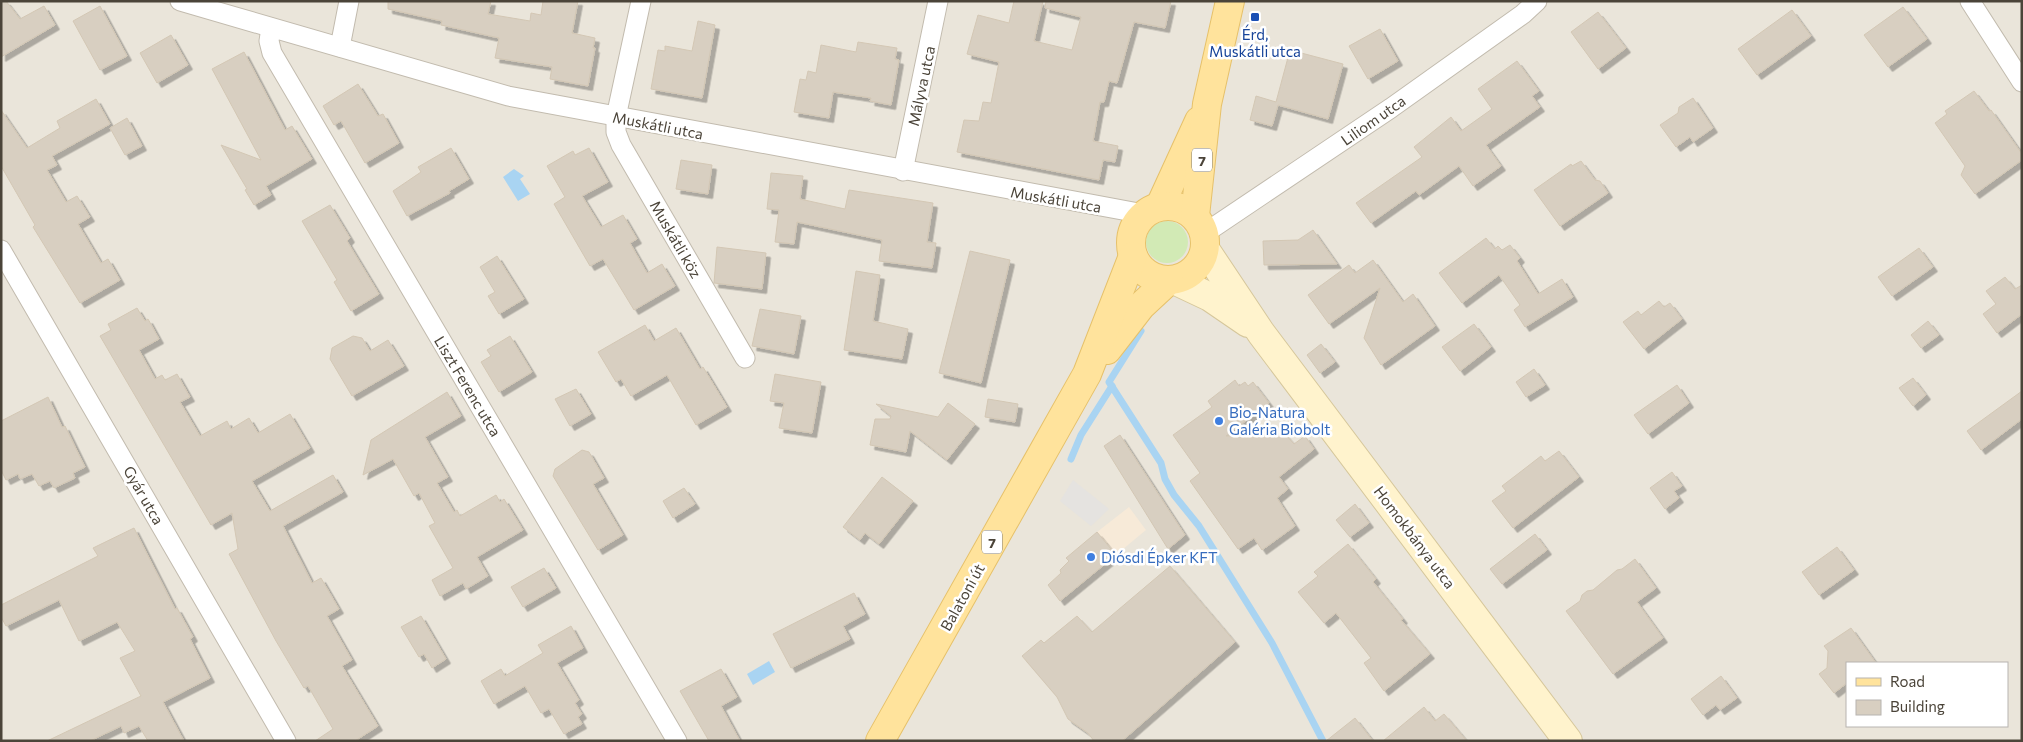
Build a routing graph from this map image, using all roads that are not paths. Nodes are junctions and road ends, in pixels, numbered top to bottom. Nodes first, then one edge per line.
1 (180, 1) edge
2 (349, 1) edge
3 (641, 1) edge
4 (938, 1) edge
5 (1230, 1) edge
6 (1537, 1) edge
7 (1970, 1) edge
8 (271, 28) junction
9 (340, 47) junction
10 (2022, 82) edge
11 (1207, 104) junction
12 (616, 117) junction
13 (903, 171) junction
14 (1152, 210) junction
15 (1202, 233) junction
16 (1, 250) edge
17 (1133, 256) junction
18 (1172, 280) junction
19 (1261, 332) junction
20 (745, 358) dead end
21 (1087, 374) junction
22 (286, 741) edge
23 (677, 741) edge
24 (880, 741) edge
25 (1568, 741) edge

1 - 8 street, Muskátli utca
2 - 9 street
3 - 12 street
4 - 13 street, Mályva utca
5 - 11 main road, 7
6 - 15 street, Liliom utca
7 - 10 street
8 - 9 street, Muskátli utca
8 - 23 street, Liszt Ferenc utca
9 - 12 street, Muskátli utca
11 - 14 main road, 7
11 - 15 main road, 7
12 - 13 street, Muskátli utca
12 - 20 street, Muskátli köz
13 - 14 street, Muskátli utca
14 - 15 main road
14 - 17 main road, 7
15 - 18 main road, 7
15 - 19 street, Homokbánya utca
16 - 22 street, Gyár utca
17 - 18 main road
17 - 21 main road, Balatoni út / 7
18 - 19 street, Homokbánya utca
18 - 21 main road, Balatoni út / 7
19 - 25 street, Homokbánya utca
21 - 24 main road, Balatoni út / 7

